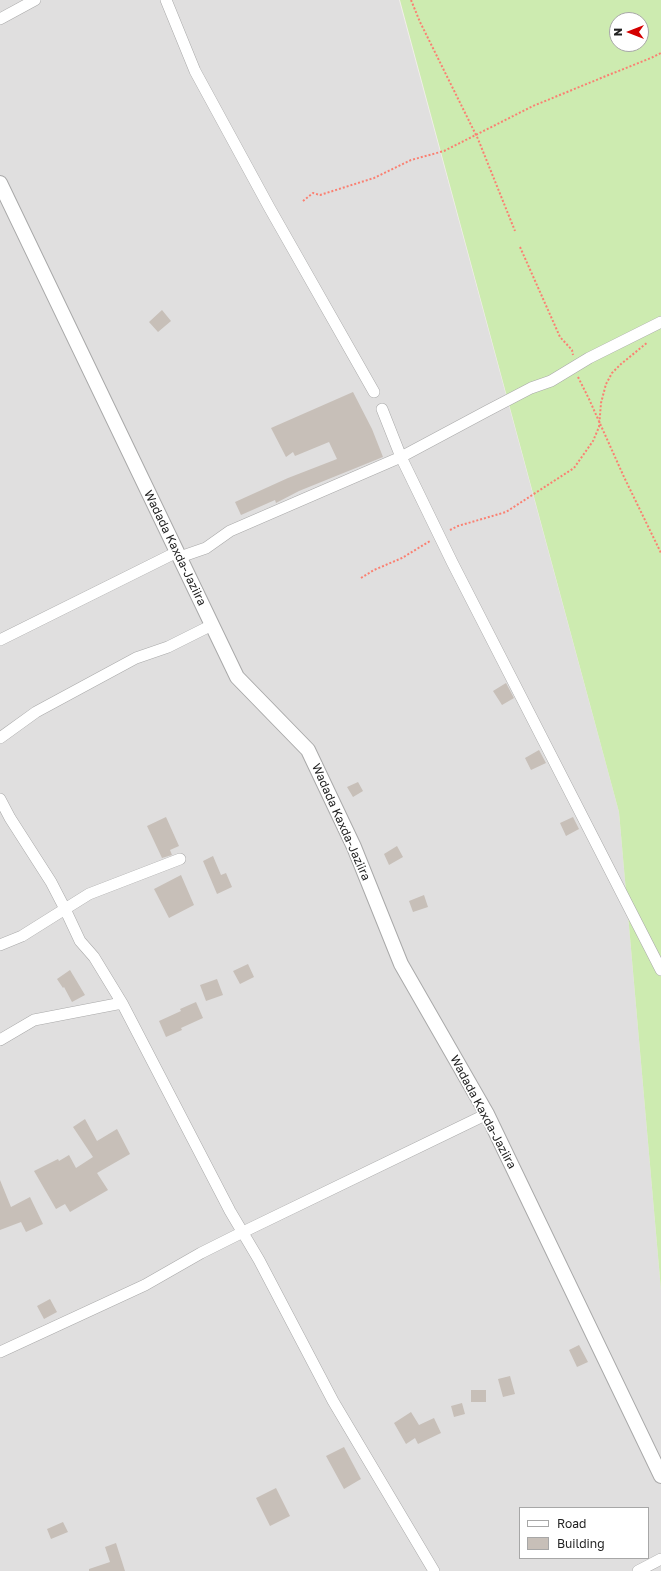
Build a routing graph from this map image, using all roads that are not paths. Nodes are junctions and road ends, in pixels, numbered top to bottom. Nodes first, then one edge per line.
1 (34, 0) edge
2 (166, 0) edge
3 (0, 19) edge
4 (0, 183) edge
5 (658, 324) edge
6 (374, 392) dead end
7 (382, 409) dead end
8 (401, 457) junction
9 (178, 555) junction
10 (212, 625) junction
11 (0, 640) edge
12 (0, 738) edge
13 (0, 799) edge
14 (180, 859) dead end
15 (65, 909) junction
16 (0, 945) edge
17 (661, 970) edge
18 (122, 1004) junction
19 (0, 1040) edge
20 (487, 1114) junction
21 (243, 1232) junction
22 (0, 1352) edge
23 (661, 1476) edge
24 (661, 1559) edge
25 (434, 1571) edge
26 (638, 1571) edge

1 - 3 street
2 - 6 street
4 - 9 street, Wadada Kaxda-Jaziira
5 - 8 street
7 - 8 street
8 - 9 street
8 - 17 street
9 - 10 street, Wadada Kaxda-Jaziira
9 - 11 street
10 - 12 street
10 - 20 street, Wadada Kaxda-Jaziira
13 - 15 street
14 - 15 street
15 - 16 street
15 - 18 street
18 - 19 street
18 - 21 street
20 - 21 street
20 - 23 street, Wadada Kaxda-Jaziira
21 - 22 street
21 - 25 street
24 - 26 street

